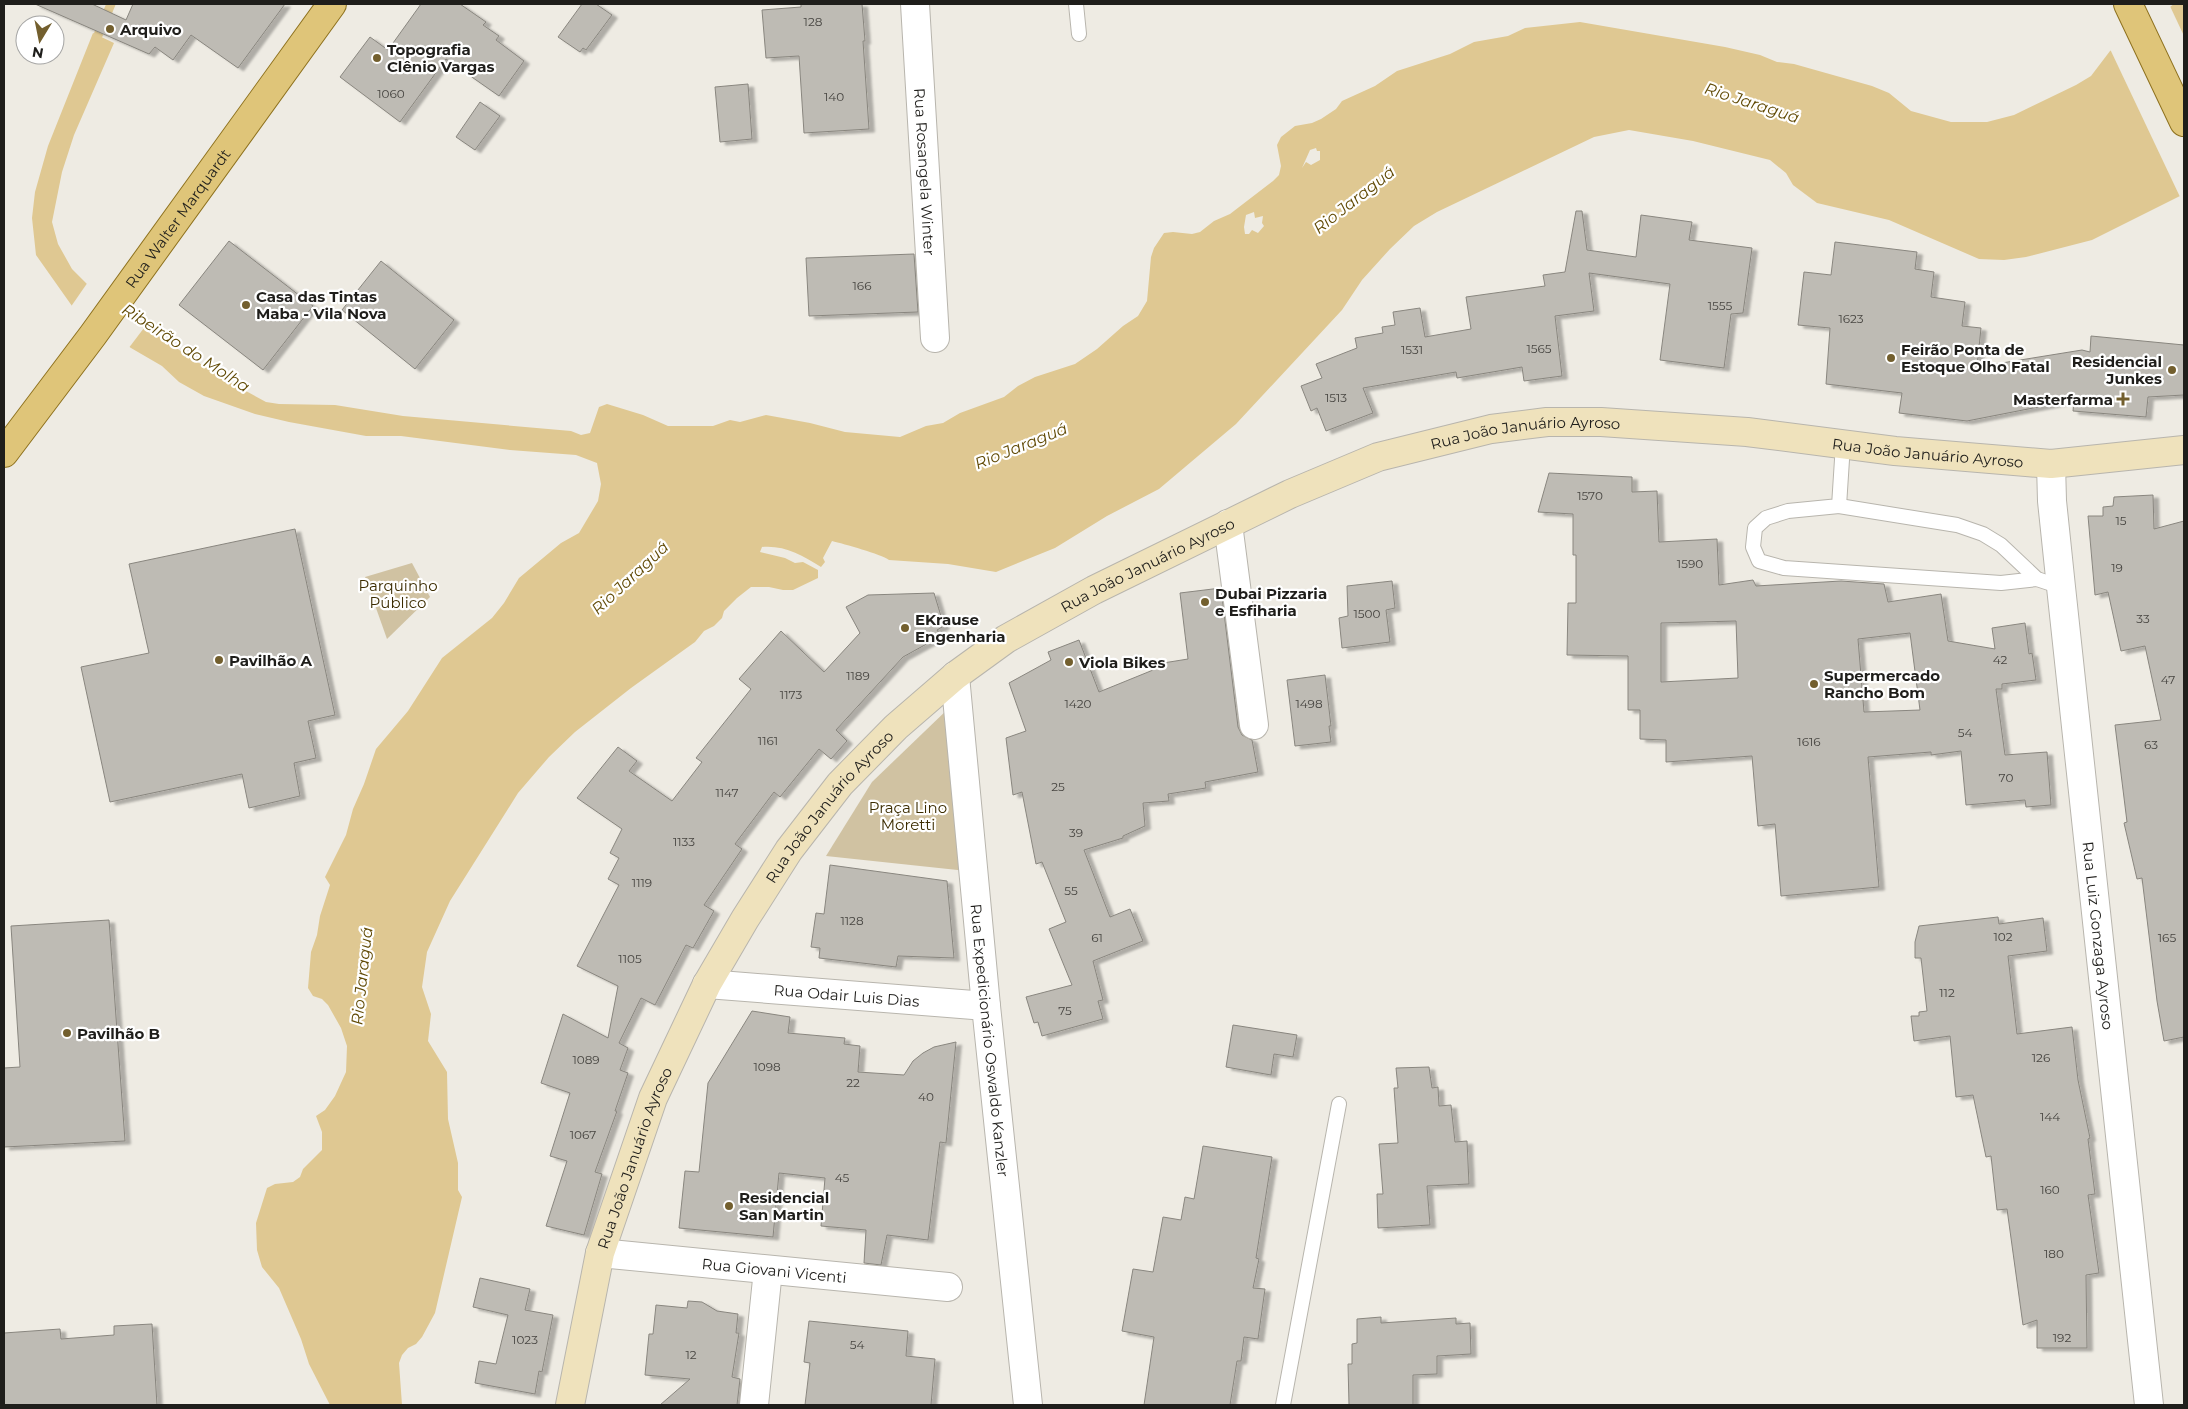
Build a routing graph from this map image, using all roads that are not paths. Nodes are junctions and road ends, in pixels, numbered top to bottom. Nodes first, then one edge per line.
1 (332, 4) edge
2 (915, 4) edge
3 (1076, 4) edge
4 (2128, 4) edge
5 (1079, 34) dead end
6 (2184, 122) edge
7 (935, 338) dead end
8 (1843, 444) junction
9 (2184, 450) edge
10 (4, 453) edge
11 (2051, 464) junction
12 (1839, 506) junction
13 (1228, 524) junction
14 (2049, 583) junction
15 (955, 676) junction
16 (1254, 725) dead end
17 (708, 984) junction
18 (986, 1006) junction
19 (1338, 1104) dead end
20 (600, 1253) junction
21 (768, 1270) junction
22 (948, 1287) dead end
23 (570, 1405) edge
24 (754, 1405) edge
25 (1028, 1405) edge
26 (1282, 1405) edge
27 (2149, 1405) edge

1 - 10 main road, Rua Walter Marquardt
2 - 7 street, Rua Rosangela Winter
3 - 5 lane
4 - 6 main road
8 - 11 main road, Rua João Januário Ayroso
8 - 12 lane
8 - 13 main road, Rua João Januário Ayroso
9 - 11 main road, Rua João Januário Ayroso
11 - 14 street, Rua Luiz Gonzaga Ayroso
12 - 14 lane
12 - 14 lane
13 - 15 main road, Rua João Januário Ayroso
13 - 16 street
14 - 27 street, Rua Luiz Gonzaga Ayroso
15 - 17 main road, Rua João Januário Ayroso
15 - 18 street, Rua Expedicionário Oswaldo Kanzler
17 - 18 street, Rua Odair Luis Dias
17 - 20 main road, Rua João Januário Ayroso
18 - 25 street, Rua Expedicionário Oswaldo Kanzler
19 - 26 lane
20 - 21 street, Rua Giovani Vicenti
20 - 23 main road, Rua João Januário Ayroso
21 - 22 street, Rua Giovani Vicenti
21 - 24 street

